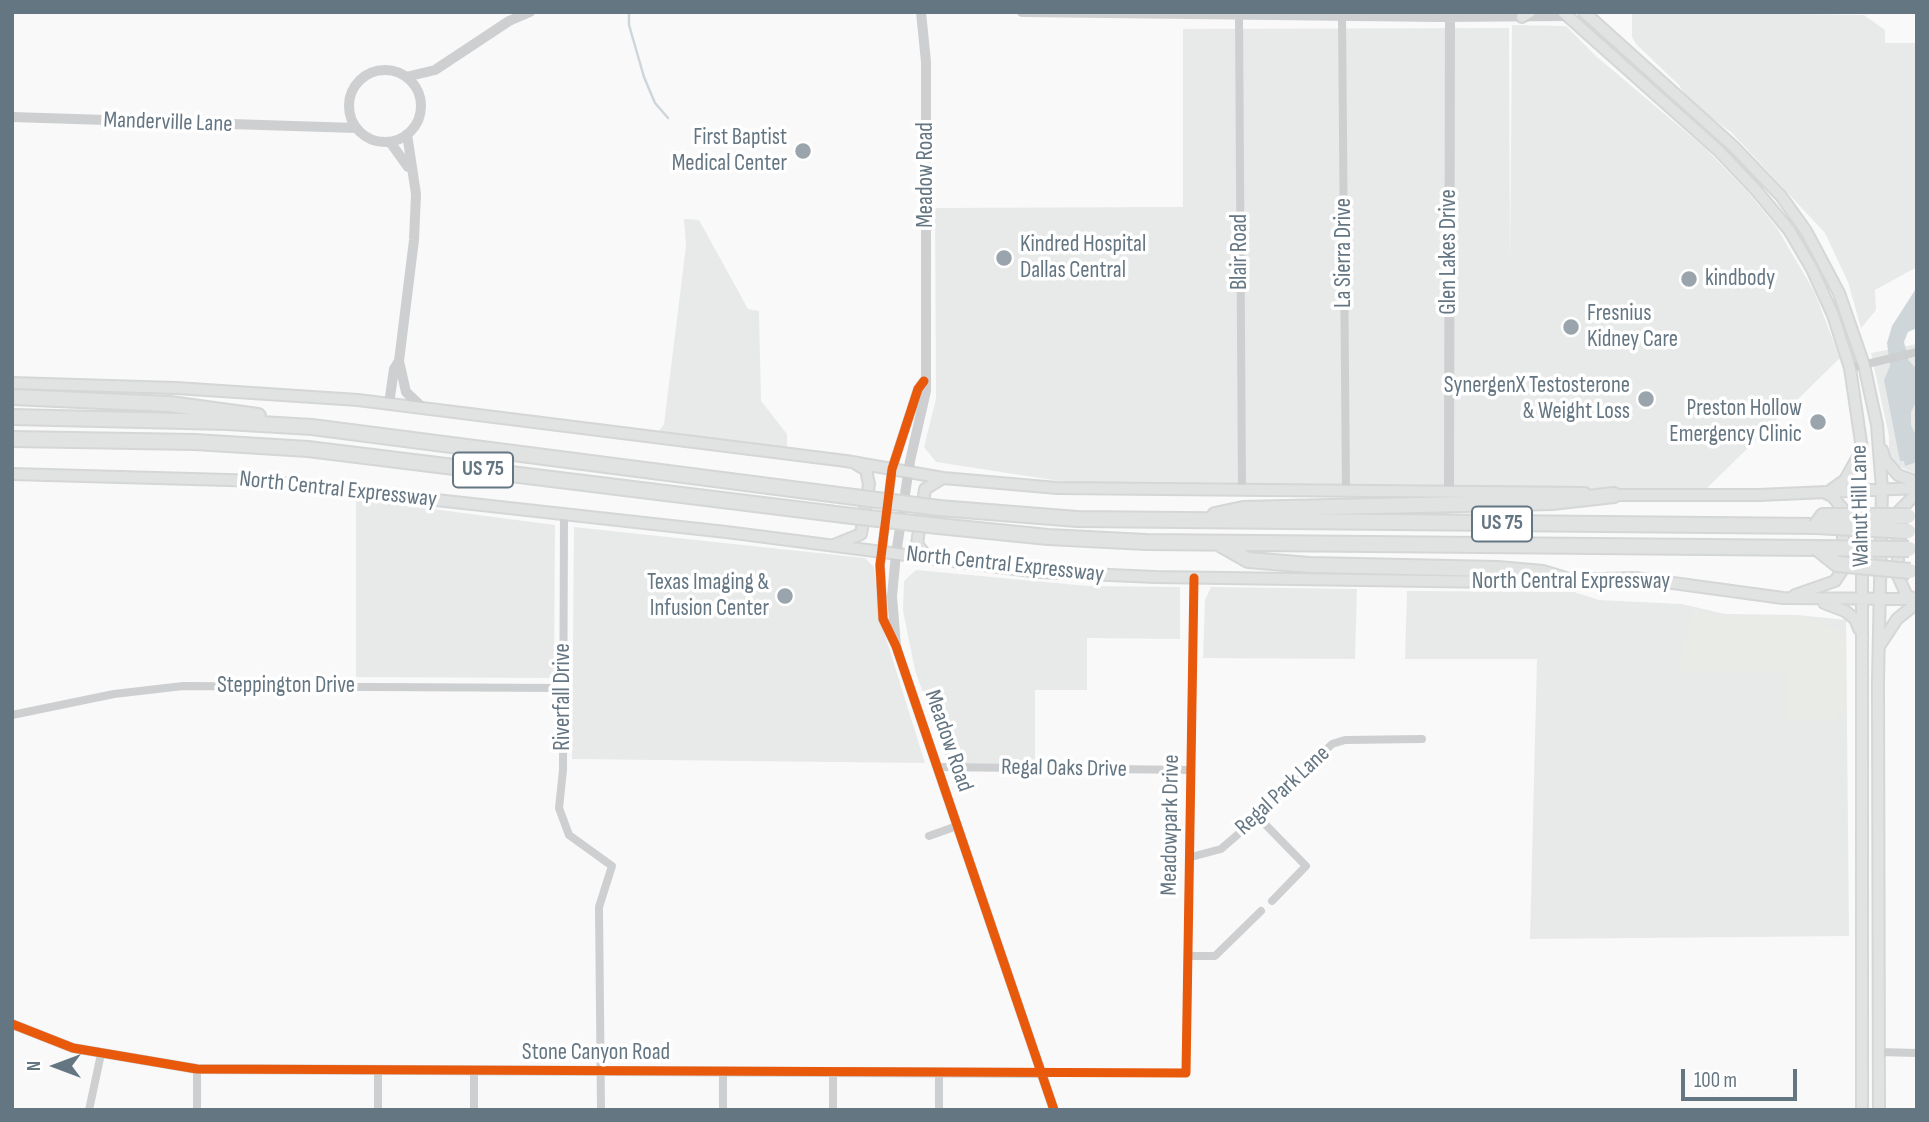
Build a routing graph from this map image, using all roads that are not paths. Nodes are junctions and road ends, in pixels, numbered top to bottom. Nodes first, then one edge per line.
1 (530, 12) edge
2 (920, 12) edge
3 (1022, 12) edge
4 (1584, 12) edge
5 (1526, 14) edge
6 (1564, 14) edge
7 (1238, 15) junction
8 (1450, 15) edge
9 (1342, 16) junction
10 (1602, 31) junction
11 (435, 70) junction
12 (407, 77) junction
13 (419, 94) junction
14 (1680, 100) junction
15 (349, 109) junction
16 (1670, 110) junction
17 (12, 117) edge
18 (323, 128) junction
19 (356, 128) junction
20 (407, 134) junction
21 (390, 142) junction
22 (412, 174) junction
23 (1803, 227) junction
24 (1791, 234) junction
25 (1915, 352) edge
26 (399, 361) junction
27 (1864, 365) junction
28 (1850, 368) junction
29 (924, 381) junction
30 (12, 383) edge
31 (12, 397) edge
32 (389, 404) junction
33 (423, 408) junction
34 (12, 417) edge
35 (312, 427) junction
36 (19, 439) edge
37 (1879, 442) junction
38 (12, 446) edge
39 (1862, 449) junction
40 (846, 460) junction
41 (892, 469) junction
42 (909, 472) junction
43 (12, 474) edge
44 (943, 478) junction
45 (1917, 482) edge
46 (1242, 489) junction
47 (1862, 489) junction
48 (1882, 489) junction
49 (1346, 491) junction
50 (1449, 491) junction
51 (1825, 491) junction
52 (1917, 491) edge
53 (1614, 495) junction
54 (564, 515) junction
55 (1913, 516) edge
56 (1189, 521) junction
57 (1816, 526) junction
58 (1913, 531) edge
59 (1217, 543) junction
60 (831, 546) junction
61 (1817, 548) junction
62 (1913, 549) edge
63 (881, 552) junction
64 (896, 554) junction
65 (928, 558) junction
66 (1913, 572) edge
67 (1194, 578) junction
68 (1566, 580) junction
69 (1793, 598) junction
70 (1862, 600) junction
71 (1880, 600) junction
72 (1917, 600) edge
73 (1862, 637) junction
74 (896, 646) junction
75 (1879, 648) junction
76 (563, 688) junction
77 (12, 715) edge
78 (1423, 739) dead end
79 (936, 767) junction
80 (1191, 770) junction
81 (1258, 817) junction
82 (957, 826) junction
83 (929, 836) dead end
84 (1191, 857) junction
85 (1272, 901) dead end
86 (1261, 911) dead end
87 (1189, 956) junction
88 (12, 1024) edge
89 (1863, 1051) junction
90 (1879, 1052) junction
91 (1917, 1053) edge
92 (101, 1054) junction
93 (197, 1069) junction
94 (378, 1070) junction
95 (474, 1071) junction
96 (601, 1072) junction
97 (723, 1073) junction
98 (833, 1073) junction
99 (939, 1073) junction
100 (1042, 1073) junction
101 (1186, 1073) joint
102 (89, 1110) edge
103 (197, 1110) edge
104 (378, 1110) edge
105 (474, 1110) edge
106 (601, 1110) edge
107 (723, 1110) edge
108 (833, 1110) edge
109 (939, 1110) edge
110 (1054, 1110) edge
111 (1863, 1110) edge
112 (1879, 1110) edge

1 - 11 street
2 - 29 street, Meadow Road
3 - 7 street
4 - 10 main road, Walnut Hill Lane
5 - 6 street
5 - 8 street
6 - 10 main road
6 - 16 main road, Walnut Hill Lane
7 - 9 street
7 - 46 street, Blair Road
8 - 9 street
8 - 50 street, Glen Lakes Drive
9 - 49 street, La Sierra Drive
10 - 14 main road, Walnut Hill Lane
11 - 12 street
11 - 13 street
12 - 13 street
12 - 15 street
13 - 20 street
14 - 16 main road
14 - 23 main road, Walnut Hill Lane
15 - 18 street
15 - 19 street
16 - 24 main road, Walnut Hill Lane
17 - 18 street, Manderville Lane
18 - 19 street, Manderville Lane
19 - 21 street
20 - 21 street
20 - 22 street
21 - 22 street
22 - 26 street
23 - 24 main road
23 - 27 main road, Walnut Hill Lane
24 - 28 main road, Walnut Hill Lane
25 - 27 street
26 - 32 street
26 - 33 street
27 - 28 street
27 - 37 main road, Walnut Hill Lane
28 - 39 main road, Walnut Hill Lane
29 - 41 street, Meadow Road
29 - 42 street, Meadow Road
30 - 32 main road
31 - 35 highway
32 - 33 main road
33 - 40 main road
34 - 35 highway, US 75
35 - 56 highway, US 75, bridge
36 - 38 highway
36 - 59 highway, North Central Expressway / US 75, bridge
37 - 45 main road
37 - 48 main road, Walnut Hill Lane
39 - 47 main road, Walnut Hill Lane
39 - 51 main road
40 - 41 main road
40 - 60 main road
41 - 42 main road
41 - 63 street, Meadow Road
42 - 44 main road
42 - 64 street, Meadow Road
43 - 54 main road, North Central Expressway
44 - 46 main road
44 - 65 main road
46 - 49 main road
47 - 48 main road
47 - 51 main road
47 - 70 main road, Walnut Hill Lane
48 - 52 main road
48 - 71 main road, Walnut Hill Lane
49 - 50 main road
50 - 53 main road
51 - 53 main road
51 - 69 main road
52 - 72 main road
53 - 56 highway
54 - 60 main road, North Central Expressway
54 - 76 street, Riverfall Drive
55 - 57 highway, bridge
56 - 57 highway, US 75
57 - 58 highway, US 75, bridge
59 - 61 highway, North Central Expressway / US 75
59 - 68 highway
60 - 63 main road, North Central Expressway
61 - 62 highway, North Central Expressway / US 75, bridge
61 - 66 highway, bridge
63 - 64 main road, North Central Expressway
63 - 74 street, Meadow Road
64 - 65 main road, North Central Expressway
64 - 74 street, Meadow Road
65 - 67 main road, North Central Expressway
67 - 68 main road, North Central Expressway
67 - 80 street, Meadowpark Drive
68 - 69 main road, North Central Expressway
69 - 70 main road, North Central Expressway
69 - 73 main road
70 - 71 main road, North Central Expressway
70 - 73 main road, Walnut Hill Lane
71 - 72 main road, North Central Expressway
71 - 75 main road, Walnut Hill Lane
72 - 75 main road
73 - 89 main road, Walnut Hill Lane
74 - 79 street, Meadow Road
75 - 90 main road, Walnut Hill Lane
76 - 77 street, Steppington Drive
76 - 96 street, Riverfall Drive
78 - 81 street, Regal Park Lane
79 - 80 street, Regal Oaks Drive
79 - 82 street, Meadow Road
80 - 84 street, Meadowpark Drive
81 - 84 street, Regal Park Lane
81 - 85 street
82 - 83 street
82 - 100 street, Meadow Road
84 - 87 street, Meadowpark Drive
86 - 87 street
87 - 101 street, Meadowpark Drive
88 - 92 street, Stone Canyon Road
89 - 90 main road
89 - 111 main road, Walnut Hill Lane
90 - 91 street
90 - 112 main road, Walnut Hill Lane
92 - 93 street, Stone Canyon Road
92 - 102 street
93 - 94 street, Stone Canyon Road
93 - 103 street
94 - 95 street, Stone Canyon Road
94 - 104 street
95 - 96 street, Stone Canyon Road
95 - 105 street
96 - 97 street, Stone Canyon Road
96 - 106 street
97 - 98 street, Stone Canyon Road
97 - 107 street
98 - 99 street, Stone Canyon Road
98 - 108 street
99 - 100 street, Stone Canyon Road
99 - 109 street
100 - 101 street, Stone Canyon Road
100 - 110 street, Meadow Road

